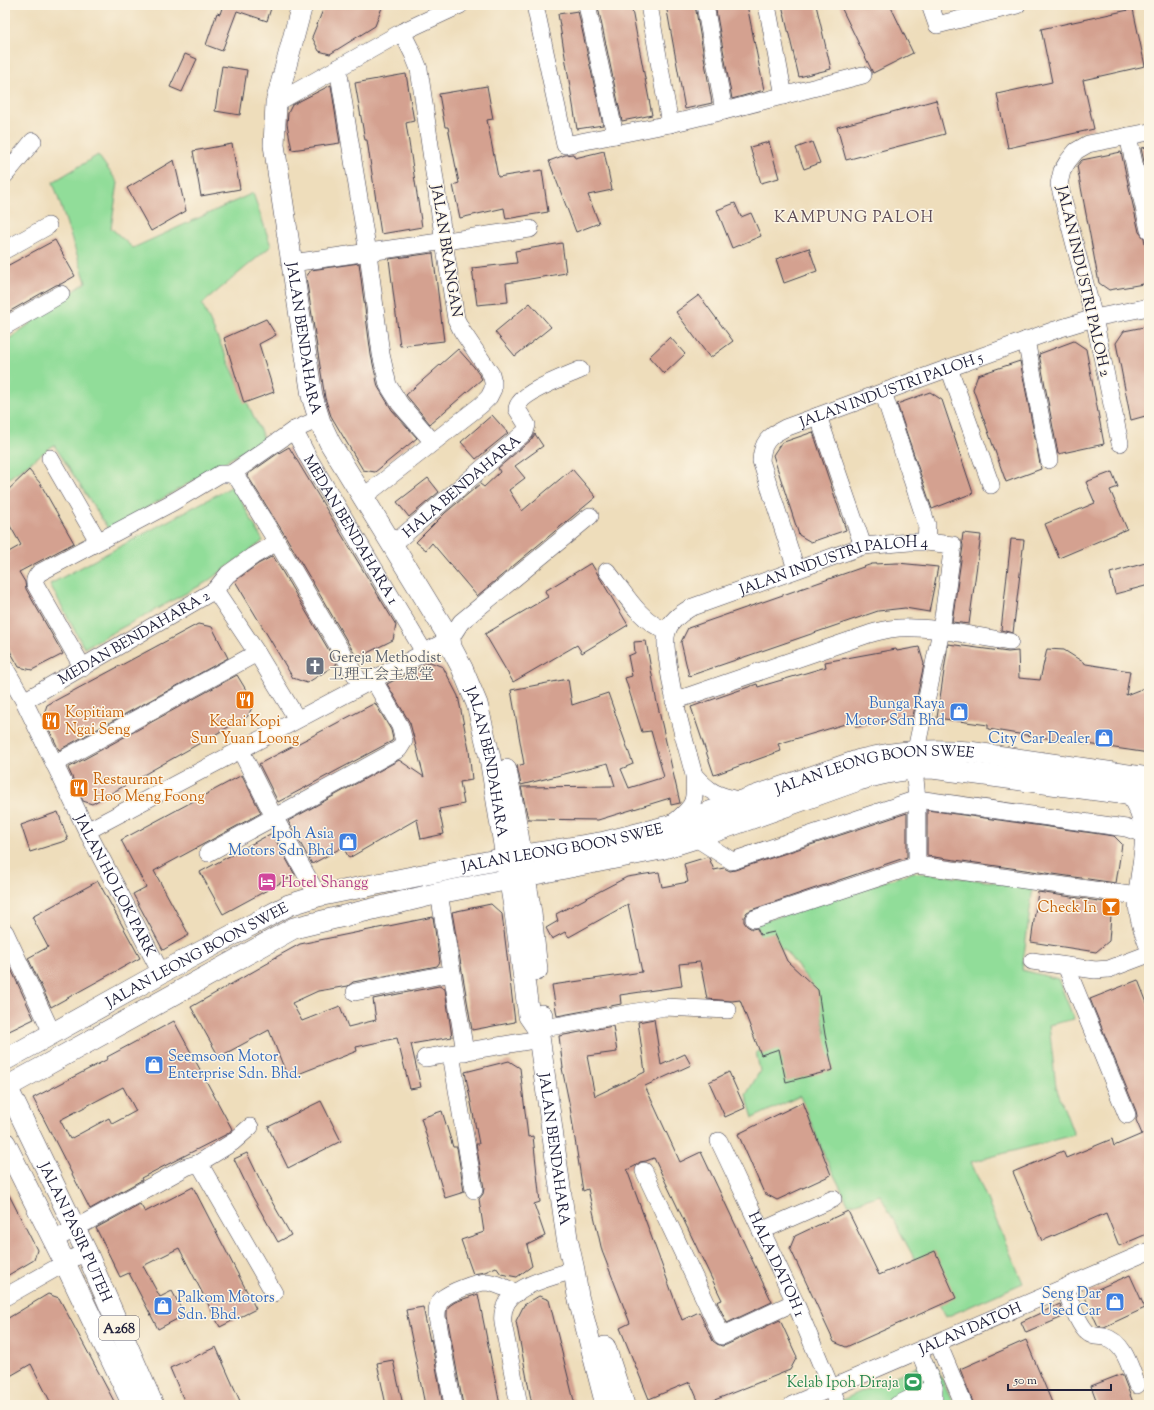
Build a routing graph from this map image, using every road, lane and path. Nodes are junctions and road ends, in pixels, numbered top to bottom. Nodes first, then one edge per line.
1 (302, 5) edge
2 (460, 5) edge
3 (535, 5) edge
4 (587, 5) edge
5 (649, 5) edge
6 (705, 5) edge
7 (767, 5) edge
8 (930, 5) edge
9 (1017, 5) edge
10 (402, 32) junction
11 (338, 68) junction
12 (863, 75) dead end
13 (784, 96) junction
14 (276, 103) junction
15 (724, 112) junction
16 (670, 124) junction
17 (1149, 132) edge
18 (615, 135) junction
19 (1128, 136) junction
20 (33, 141) dead end
21 (5, 175) edge
22 (48, 226) dead end
23 (530, 229) dead end
24 (1149, 230) edge
25 (444, 242) junction
26 (5, 250) edge
27 (368, 253) junction
28 (292, 263) junction
29 (61, 294) dead end
30 (1149, 307) edge
31 (1094, 318) junction
32 (5, 326) edge
33 (1026, 340) junction
34 (949, 368) junction
35 (580, 370) dead end
36 (883, 392) junction
37 (818, 416) junction
38 (319, 420) junction
39 (294, 430) junction
40 (433, 442) junction
41 (1120, 443) dead end
42 (50, 458) dead end
43 (1049, 460) dead end
44 (231, 474) junction
45 (991, 485) dead end
46 (362, 498) junction
47 (590, 516) dead end
48 (98, 542) junction
49 (277, 542) junction
50 (926, 542) junction
51 (392, 545) junction
52 (863, 546) junction
53 (796, 569) junction
54 (607, 570) dead end
55 (215, 590) junction
56 (667, 631) junction
57 (941, 631) junction
58 (450, 639) junction
59 (1010, 642) dead end
60 (424, 652) junction
61 (256, 653) junction
62 (5, 668) edge
63 (83, 668) junction
64 (367, 682) junction
65 (674, 700) junction
66 (24, 701) junction
67 (297, 719) junction
68 (240, 749) junction
69 (915, 759) junction
70 (54, 764) junction
71 (694, 775) junction
72 (1149, 778) edge
73 (1128, 794) junction
74 (1149, 797) edge
75 (916, 799) junction
76 (741, 801) junction
77 (274, 817) junction
78 (669, 826) junction
79 (87, 831) junction
80 (1148, 833) edge
81 (696, 838) junction
82 (208, 853) dead end
83 (917, 865) junction
84 (515, 867) junction
85 (439, 894) junction
86 (318, 896) junction
87 (1137, 896) junction
88 (754, 919) dead end
89 (5, 932) edge
90 (1149, 949) edge
91 (1149, 954) edge
92 (1032, 961) dead end
93 (1066, 966) junction
94 (161, 973) junction
95 (452, 973) junction
96 (355, 992) dead end
97 (728, 1010) dead end
98 (52, 1033) junction
99 (539, 1034) junction
100 (15, 1049) edge
101 (458, 1053) junction
102 (425, 1058) dead end
103 (5, 1060) edge
104 (40, 1068) junction
105 (6, 1086) edge
106 (1127, 1115) dead end
107 (24, 1122) junction
108 (250, 1127) dead end
109 (719, 1141) dead end
110 (5, 1143) edge
111 (199, 1163) junction
112 (644, 1171) dead end
113 (474, 1190) dead end
114 (833, 1199) dead end
115 (75, 1228) junction
116 (761, 1231) junction
117 (54, 1240) junction
118 (86, 1251) junction
119 (1149, 1251) edge
120 (65, 1263) junction
121 (574, 1270) junction
122 (1064, 1288) junction
123 (274, 1293) dead end
124 (517, 1293) junction
125 (5, 1297) edge
126 (795, 1302) junction
127 (938, 1343) junction
128 (919, 1351) junction
129 (1136, 1385) dead end
130 (934, 1387) junction
131 (831, 1388) junction
132 (810, 1401) edge
133 (614, 1403) edge
134 (133, 1405) edge
135 (153, 1405) edge
136 (453, 1405) edge
137 (519, 1405) edge
138 (792, 1405) edge
139 (838, 1405) edge
140 (897, 1405) edge
141 (934, 1405) edge
142 (964, 1405) edge

1 - 14 main road, JALAN BENDAHARA
2 - 10 street
3 - 18 street
4 - 18 street
5 - 16 street
6 - 15 street
7 - 13 street
8 - 9 street
10 - 11 street
10 - 25 street, JALAN BRANGAN
11 - 14 street
11 - 27 street
12 - 13 street
13 - 15 street
14 - 28 main road, JALAN BENDAHARA
15 - 16 street
16 - 18 street
17 - 19 street, JALAN INDUSTRI PALOH 2
19 - 24 street
19 - 31 street, JALAN INDUSTRI PALOH 2
20 - 21 street
22 - 26 street
23 - 25 street
25 - 27 street
25 - 40 street, JALAN BRANGAN
27 - 28 street
27 - 40 street
28 - 38 main road, JALAN BENDAHARA
29 - 32 street
30 - 31 street, JALAN INDUSTRI PALOH 5
31 - 33 street, JALAN INDUSTRI PALOH 5
31 - 41 street, JALAN INDUSTRI PALOH 2
33 - 34 street, JALAN INDUSTRI PALOH 5
33 - 43 street
34 - 36 street, JALAN INDUSTRI PALOH 5
34 - 45 street
35 - 51 street, HALA BENDAHARA
36 - 37 street, JALAN INDUSTRI PALOH 5
36 - 50 street
37 - 52 street
37 - 53 street, JALAN INDUSTRI PALOH 5
38 - 39 street
38 - 46 main road, JALAN BENDAHARA
39 - 44 street
39 - 60 street, MEDAN BENDAHARA 1
40 - 46 street, JALAN BRANGAN
42 - 48 street
44 - 48 street
44 - 49 street
46 - 51 main road, JALAN BENDAHARA
47 - 58 street
48 - 63 street
49 - 55 street
49 - 64 street
50 - 52 street, JALAN INDUSTRI PALOH 4
50 - 57 street, JALAN INDUSTRI PALOH 4
51 - 58 main road, JALAN BENDAHARA
52 - 53 street, JALAN INDUSTRI PALOH 4
53 - 56 street, JALAN INDUSTRI PALOH 4
54 - 56 street
55 - 61 street, MEDAN BENDAHARA 2
55 - 63 street, MEDAN BENDAHARA 2
56 - 65 street
57 - 59 street
57 - 65 street
57 - 69 street, JALAN INDUSTRI PALOH 4
58 - 60 street
58 - 84 main road, JALAN BENDAHARA
60 - 64 street
61 - 67 street, MEDAN BENDAHARA 2
61 - 70 street
62 - 66 street, JALAN HO LOK PARK
63 - 66 street, MEDAN BENDAHARA 2
64 - 67 street
64 - 77 street
65 - 71 street
66 - 70 street, JALAN HO LOK PARK
67 - 68 street
68 - 77 street
68 - 79 street
69 - 72 main road, JALAN LEONG BOON SWEE
69 - 73 main road, JALAN LEONG BOON SWEE
69 - 75 street, JALAN INDUSTRI PALOH 4
69 - 76 main road, JALAN LEONG BOON SWEE
69 - 81 main road, JALAN LEONG BOON SWEE
70 - 79 street, JALAN HO LOK PARK
71 - 76 street
71 - 78 street
73 - 74 main road, JALAN LEONG BOON SWEE
73 - 80 street
75 - 80 street
75 - 81 street
75 - 83 street, JALAN INDUSTRI PALOH 4
76 - 78 main road, JALAN LEONG BOON SWEE
77 - 82 street
77 - 86 street
78 - 84 main road, JALAN LEONG BOON SWEE
79 - 94 street, JALAN HO LOK PARK
80 - 87 street
81 - 84 main road, JALAN LEONG BOON SWEE
83 - 87 street
83 - 88 street
84 - 85 main road, JALAN LEONG BOON SWEE
84 - 86 main road, JALAN LEONG BOON SWEE
84 - 99 main road, JALAN BENDAHARA
85 - 95 street
85 - 104 main road, JALAN LEONG BOON SWEE
86 - 94 main road, JALAN LEONG BOON SWEE
87 - 90 street
89 - 98 street
91 - 93 street
92 - 93 street
93 - 106 street
94 - 98 main road, JALAN LEONG BOON SWEE
95 - 96 street
95 - 101 street
97 - 99 street
98 - 100 main road, JALAN LEONG BOON SWEE
99 - 101 street
99 - 121 main road, JALAN BENDAHARA
100 - 103 main road, JALAN LEONG BOON SWEE
101 - 102 street
101 - 113 street
104 - 105 main road, JALAN LEONG BOON SWEE
104 - 107 main road
105 - 107 main road, JALAN PASIR PUTEH / A268
107 - 115 main road, JALAN PASIR PUTEH / A268
108 - 111 street
109 - 116 street, HALA DATOH 1
110 - 117 main road, JALAN PASIR PUTEH / A268
111 - 115 street
111 - 123 street
112 - 126 street
114 - 116 street
115 - 117 street
115 - 118 main road, JALAN PASIR PUTEH / A268
116 - 126 street, HALA DATOH 1
117 - 120 main road, JALAN PASIR PUTEH / A268
118 - 120 street
118 - 135 main road, JALAN PASIR PUTEH / A268
119 - 122 street, JALAN DATOH
120 - 125 street
120 - 134 main road, JALAN PASIR PUTEH / A268
121 - 124 street
121 - 133 main road, JALAN BENDAHARA
122 - 127 street, JALAN DATOH
122 - 129 street
124 - 136 street
124 - 137 street
126 - 131 street, HALA DATOH 1
127 - 128 street, JALAN DATOH
127 - 142 street
128 - 130 street
128 - 131 street, JALAN DATOH
130 - 140 street
130 - 141 street
131 - 132 street, JALAN DATOH
131 - 139 street, HALA DATOH 1
132 - 138 street, JALAN DATOH

